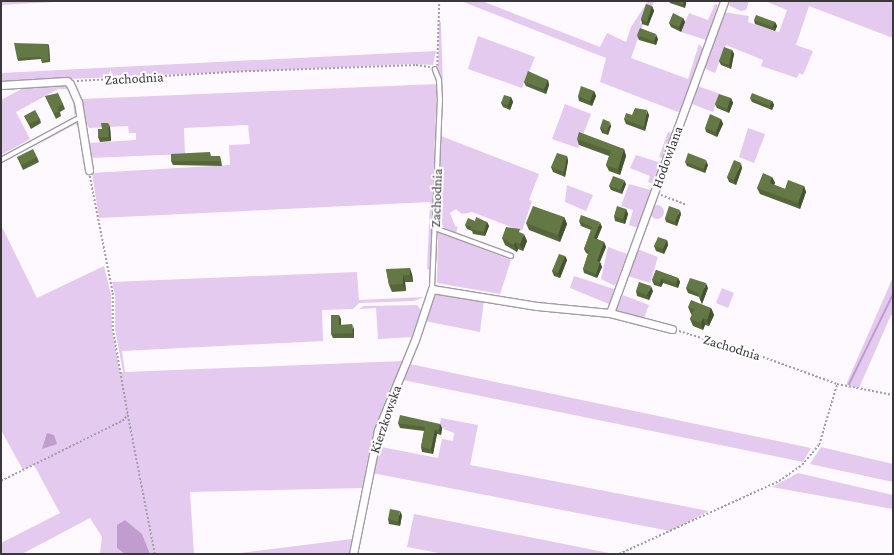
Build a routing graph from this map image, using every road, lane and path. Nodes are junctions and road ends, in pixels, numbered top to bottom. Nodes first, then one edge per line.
1 (438, 1) edge
2 (724, 1) edge
3 (434, 70) junction
4 (67, 81) junction
5 (1, 84) edge
6 (80, 117) junction
7 (1, 160) edge
8 (89, 170) joint
9 (654, 193) junction
10 (687, 205) dead end
11 (435, 228) junction
12 (511, 256) dead end
13 (432, 289) junction
14 (610, 313) junction
15 (672, 329) joint
16 (838, 384) junction
17 (893, 395) edge
18 (128, 415) junction
19 (1, 481) edge
20 (155, 554) edge
21 (353, 554) edge
22 (619, 554) edge

1 - 3 path
2 - 9 street, Hodowlana
3 - 4 path, Zachodnia
3 - 11 lane, Zachodnia
4 - 5 street
4 - 6 street
6 - 7 lane
6 - 8 street
8 - 18 path
9 - 10 path
9 - 14 street, Hodowlana
11 - 12 lane
11 - 13 lane, Zachodnia
13 - 14 street
13 - 21 street, Kierzkowska
14 - 15 street
15 - 16 path, Zachodnia
16 - 17 path, Zachodnia
16 - 22 path
18 - 19 path
18 - 20 path

